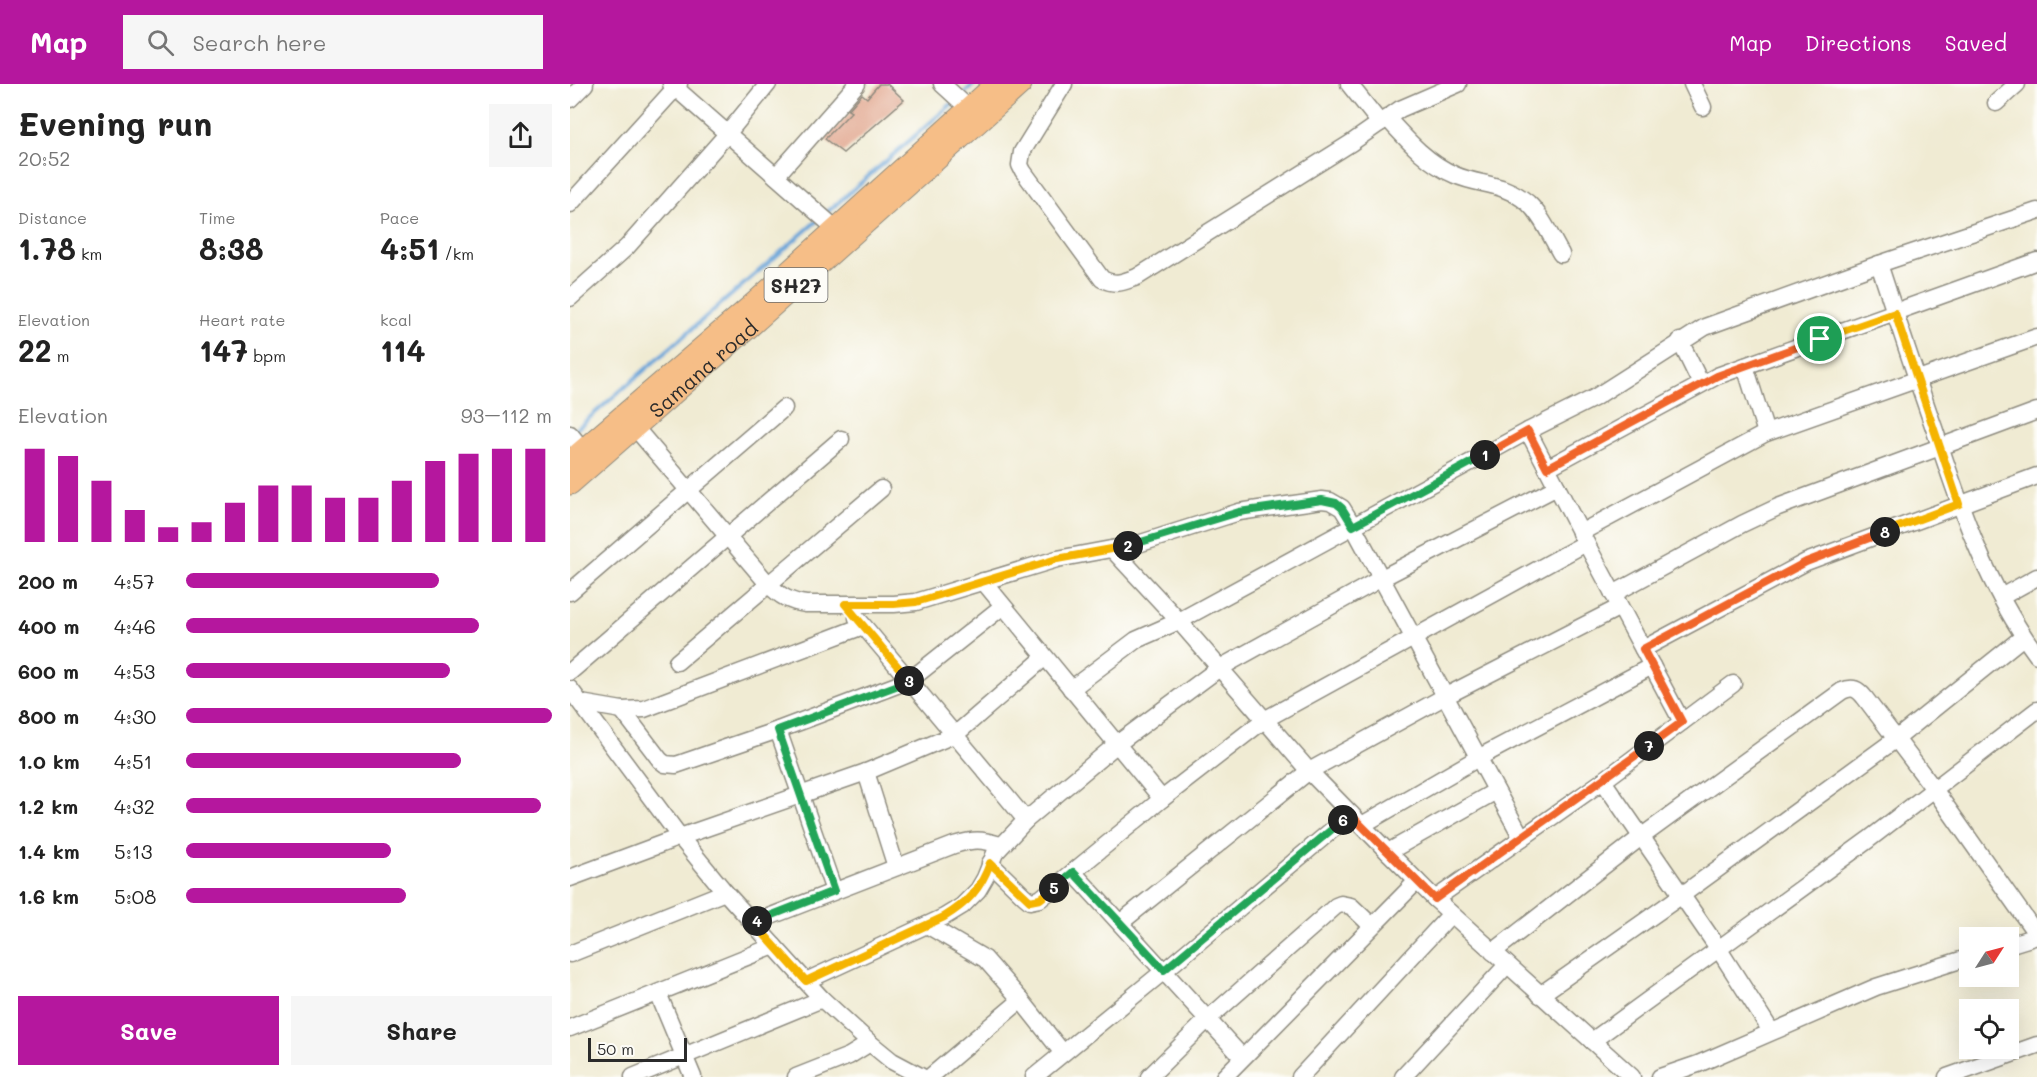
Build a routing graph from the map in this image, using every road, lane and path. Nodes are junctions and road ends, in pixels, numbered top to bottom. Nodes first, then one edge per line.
1 (585, 84) edge
2 (768, 84) edge
3 (857, 84) edge
4 (996, 84) edge
5 (1021, 84) edge
6 (1064, 84) edge
7 (1350, 84) edge
8 (1458, 84) edge
9 (1692, 84) edge
10 (2017, 84) edge
11 (676, 85) edge
12 (570, 99) edge
13 (960, 100) edge
14 (1996, 103) dead end
15 (1703, 107) dead end
16 (1384, 121) junction
17 (728, 133) junction
18 (776, 176) junction
19 (570, 204) edge
20 (2037, 211) edge
21 (825, 219) junction
22 (1560, 254) dead end
23 (2037, 261) edge
24 (1879, 264) junction
25 (570, 298) edge
26 (1895, 313) junction
27 (742, 323) junction
28 (2037, 337) edge
29 (1680, 341) junction
30 (1745, 366) junction
31 (1918, 381) junction
32 (1701, 384) junction
33 (784, 408) dead end
34 (2037, 411) edge
35 (630, 421) junction
36 (1528, 431) junction
37 (1766, 433) junction
38 (842, 439) dead end
39 (574, 445) edge
40 (1940, 446) junction
41 (1547, 468) junction
42 (2037, 476) edge
43 (570, 484) edge
44 (1557, 487) junction
45 (881, 489) dead end
46 (688, 490) junction
47 (1959, 504) junction
48 (1353, 526) junction
49 (728, 536) junction
50 (1583, 538) junction
51 (1112, 549) junction
52 (2037, 577) edge
53 (1380, 579) junction
54 (983, 581) junction
55 (769, 585) junction
56 (570, 592) edge
57 (2001, 597) junction
58 (1617, 600) junction
59 (845, 604) junction
60 (1004, 606) junction
61 (1179, 621) junction
62 (863, 626) junction
63 (1412, 638) junction
64 (2032, 644) edge
65 (1643, 649) junction
66 (1045, 657) junction
67 (677, 662) dead end
68 (581, 664) edge
69 (1652, 666) junction
70 (1218, 669) junction
71 (910, 681) junction
72 (1734, 684) dead end
73 (570, 688) edge
74 (1071, 689) junction
75 (1444, 697) junction
76 (581, 703) junction
77 (622, 710) junction
78 (2037, 710) edge
79 (1264, 720) junction
80 (1682, 722) junction
81 (778, 730) junction
82 (956, 734) junction
83 (1896, 739) junction
84 (1117, 744) junction
85 (1478, 758) junction
86 (1309, 771) junction
87 (866, 772) junction
88 (1603, 781) junction
89 (1934, 789) junction
90 (1496, 791) junction
91 (800, 795) junction
92 (1162, 799) junction
93 (1356, 819) junction
94 (1026, 820) junction
95 (680, 837) junction
96 (1641, 837) junction
97 (1522, 838) junction
98 (1000, 845) junction
99 (1388, 852) junction
100 (990, 863) junction
101 (896, 867) junction
102 (1073, 872) junction
103 (570, 878) edge
104 (1417, 881) junction
105 (834, 891) junction
106 (725, 892) junction
107 (1682, 895) junction
108 (1435, 899) junction
109 (1451, 914) junction
110 (753, 922) junction
111 (1120, 923) junction
112 (927, 925) junction
113 (1372, 926) junction
114 (2037, 935) edge
115 (2019, 941) edge
116 (774, 946) junction
117 (1718, 948) junction
118 (1493, 951) junction
119 (570, 954) edge
120 (1959, 961) edge
121 (1507, 965) junction
122 (1164, 970) junction
123 (806, 981) junction
124 (658, 993) junction
125 (1540, 995) junction
126 (822, 999) junction
127 (1021, 1000) junction
128 (1208, 1019) junction
129 (570, 1028) edge
130 (1771, 1031) junction
131 (1592, 1041) junction
132 (870, 1044) junction
133 (2037, 1045) edge
134 (1064, 1053) junction
135 (684, 1056) junction
136 (1242, 1057) junction
137 (890, 1069) edge
138 (1667, 1076) edge
139 (633, 1077) edge
140 (693, 1077) edge
141 (796, 1077) edge
142 (922, 1077) edge
143 (930, 1077) edge
144 (1034, 1077) edge
145 (1149, 1077) edge
146 (1224, 1077) edge
147 (1300, 1077) edge
148 (1403, 1077) edge
149 (1632, 1077) edge
150 (1948, 1077) edge

1 - 12 street
2 - 17 street
3 - 18 street
4 - 13 main road, Samana road / SH27
5 - 13 main road, Samana road / SH27
6 - 16 street
7 - 16 street
8 - 16 street
9 - 15 street
10 - 14 street
11 - 17 street
11 - 19 street
13 - 21 main road, Samana road / SH27
13 - 27 main road, Samana road / SH27
16 - 22 street
17 - 18 street
17 - 25 street
18 - 21 street
20 - 24 street
21 - 27 main road, Samana road / SH27
23 - 26 street
24 - 26 street
24 - 29 street
26 - 30 street
26 - 31 street
27 - 35 main road, Samana road / SH27
28 - 31 street
29 - 32 street
29 - 36 street
30 - 32 street
30 - 37 street
31 - 37 street
31 - 40 street
32 - 41 street
33 - 46 street
34 - 40 street
35 - 39 main road, Samana road / SH27
35 - 43 main road, Samana road / SH27
35 - 46 street
36 - 41 street
36 - 48 street
37 - 50 street
38 - 49 street
40 - 47 street
40 - 58 street
41 - 44 street
42 - 47 street
44 - 50 street
44 - 53 street
45 - 55 street
46 - 49 street
46 - 56 street
47 - 57 street
47 - 65 street
48 - 51 street
48 - 53 street
48 - 61 street
49 - 55 street
49 - 68 street
50 - 58 street
50 - 63 street
51 - 54 street
51 - 61 street
52 - 57 street
53 - 63 street
53 - 70 street
54 - 59 street
54 - 60 street
55 - 59 street
55 - 67 street
57 - 64 street
58 - 65 street
58 - 75 street
59 - 62 street
60 - 66 street
60 - 71 street
61 - 70 street
61 - 74 street
62 - 71 street
62 - 77 street
63 - 75 street
63 - 79 street
64 - 83 street
65 - 69 street
66 - 74 street
66 - 82 street
69 - 80 street
69 - 85 street
70 - 79 street
70 - 84 street
71 - 81 street
71 - 82 street
72 - 80 street
73 - 76 street
74 - 84 street
75 - 85 street
75 - 86 street
76 - 77 street
76 - 95 street
77 - 81 street
78 - 89 street
79 - 86 street
79 - 92 street
80 - 88 street
81 - 91 street
82 - 87 street
82 - 94 street
83 - 89 street
83 - 96 street
83 - 107 street
84 - 92 street
84 - 94 street
85 - 90 street
85 - 93 street
86 - 93 street
86 - 111 street
87 - 91 street
87 - 101 street
88 - 96 street
88 - 97 street
89 - 114 street
89 - 117 street
90 - 97 street
90 - 99 street
91 - 95 street
91 - 105 street
92 - 102 street
93 - 99 street
93 - 122 street
94 - 98 street
95 - 103 street
95 - 106 street
96 - 107 street
96 - 118 street
97 - 108 street
98 - 100 street
98 - 101 street
99 - 104 street
100 - 102 street
100 - 112 street
101 - 105 street
102 - 111 street
104 - 108 street
104 - 113 street
105 - 110 street
106 - 110 street
106 - 119 street
107 - 117 street
107 - 125 street
108 - 109 street
109 - 118 street
109 - 147 street
110 - 116 street
111 - 122 street
112 - 123 street
112 - 127 street
113 - 128 street
113 - 136 street
114 - 115 street
116 - 123 street
116 - 124 street
117 - 130 street
117 - 131 street
118 - 121 street
120 - 130 street
121 - 125 street
121 - 148 street
122 - 128 street
122 - 134 street
123 - 126 street
124 - 129 street
124 - 135 street
125 - 131 street
126 - 132 street
126 - 135 street
127 - 134 street
127 - 143 street
128 - 136 street
128 - 145 street
130 - 138 street
131 - 149 street
132 - 137 street
132 - 141 street
133 - 150 street
134 - 144 street
135 - 139 street
135 - 140 street
136 - 146 street
137 - 142 street

